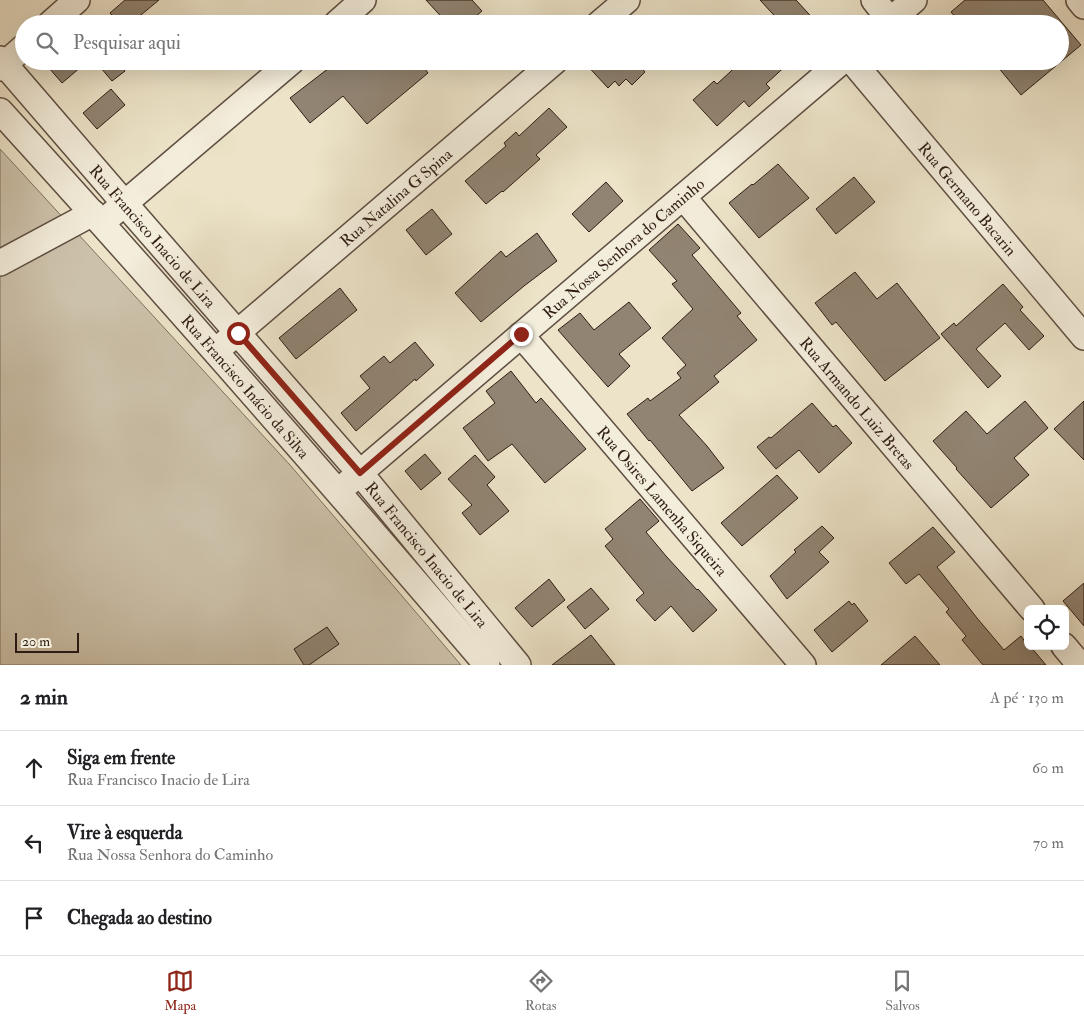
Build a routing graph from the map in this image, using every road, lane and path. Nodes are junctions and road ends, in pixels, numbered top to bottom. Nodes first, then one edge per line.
1 (77, 0) edge
2 (364, 0) edge
3 (627, 0) edge
4 (874, 0) edge
5 (914, 0) edge
6 (1079, 0) edge
7 (1084, 6) edge
8 (60, 15) edge
9 (346, 15) edge
10 (610, 15) edge
11 (884, 15) edge
12 (896, 15) edge
13 (15, 54) edge
14 (2, 64) edge
15 (281, 70) edge
16 (545, 70) edge
17 (831, 70) edge
18 (860, 70) edge
19 (0, 111) edge
20 (683, 197) junction
21 (125, 204) junction
22 (98, 218) junction
23 (0, 263) edge
24 (238, 333) junction
25 (521, 334) junction
26 (1084, 337) edge
27 (215, 351) junction
28 (360, 473) junction
29 (338, 491) junction
30 (1029, 605) edge
31 (1067, 650) edge
32 (486, 665) edge
33 (518, 665) edge
34 (803, 665) edge
35 (1080, 665) edge

1 - 8 street
2 - 9 street
3 - 10 street
4 - 11 street
5 - 12 street
6 - 7 street
13 - 14 street
14 - 21 street, Rua Francisco Inacio de Lira
15 - 21 street
16 - 24 street, Rua Natalina G Spina
17 - 20 street, Rua Nossa Senhora do Caminho
18 - 26 street, Rua Germano Bacarin
19 - 22 street, Rua Francisco Inácio da Silva
20 - 25 street, Rua Nossa Senhora do Caminho
20 - 30 street, Rua Armando Luiz Bretas
21 - 22 street
21 - 24 street, Rua Francisco Inacio de Lira
22 - 23 street
22 - 27 street, Rua Francisco Inácio da Silva
24 - 27 street, Rua Natalina G Spina
24 - 28 street, Rua Francisco Inacio de Lira
25 - 28 street, Rua Nossa Senhora do Caminho
25 - 34 street, Rua Osires Lamenha Siqueira
27 - 29 street, Rua Francisco Inácio da Silva
28 - 29 street, Rua Nossa Senhora do Caminho
28 - 33 street, Rua Francisco Inacio de Lira
29 - 32 street, Rua Francisco Inácio da Silva
31 - 35 street

